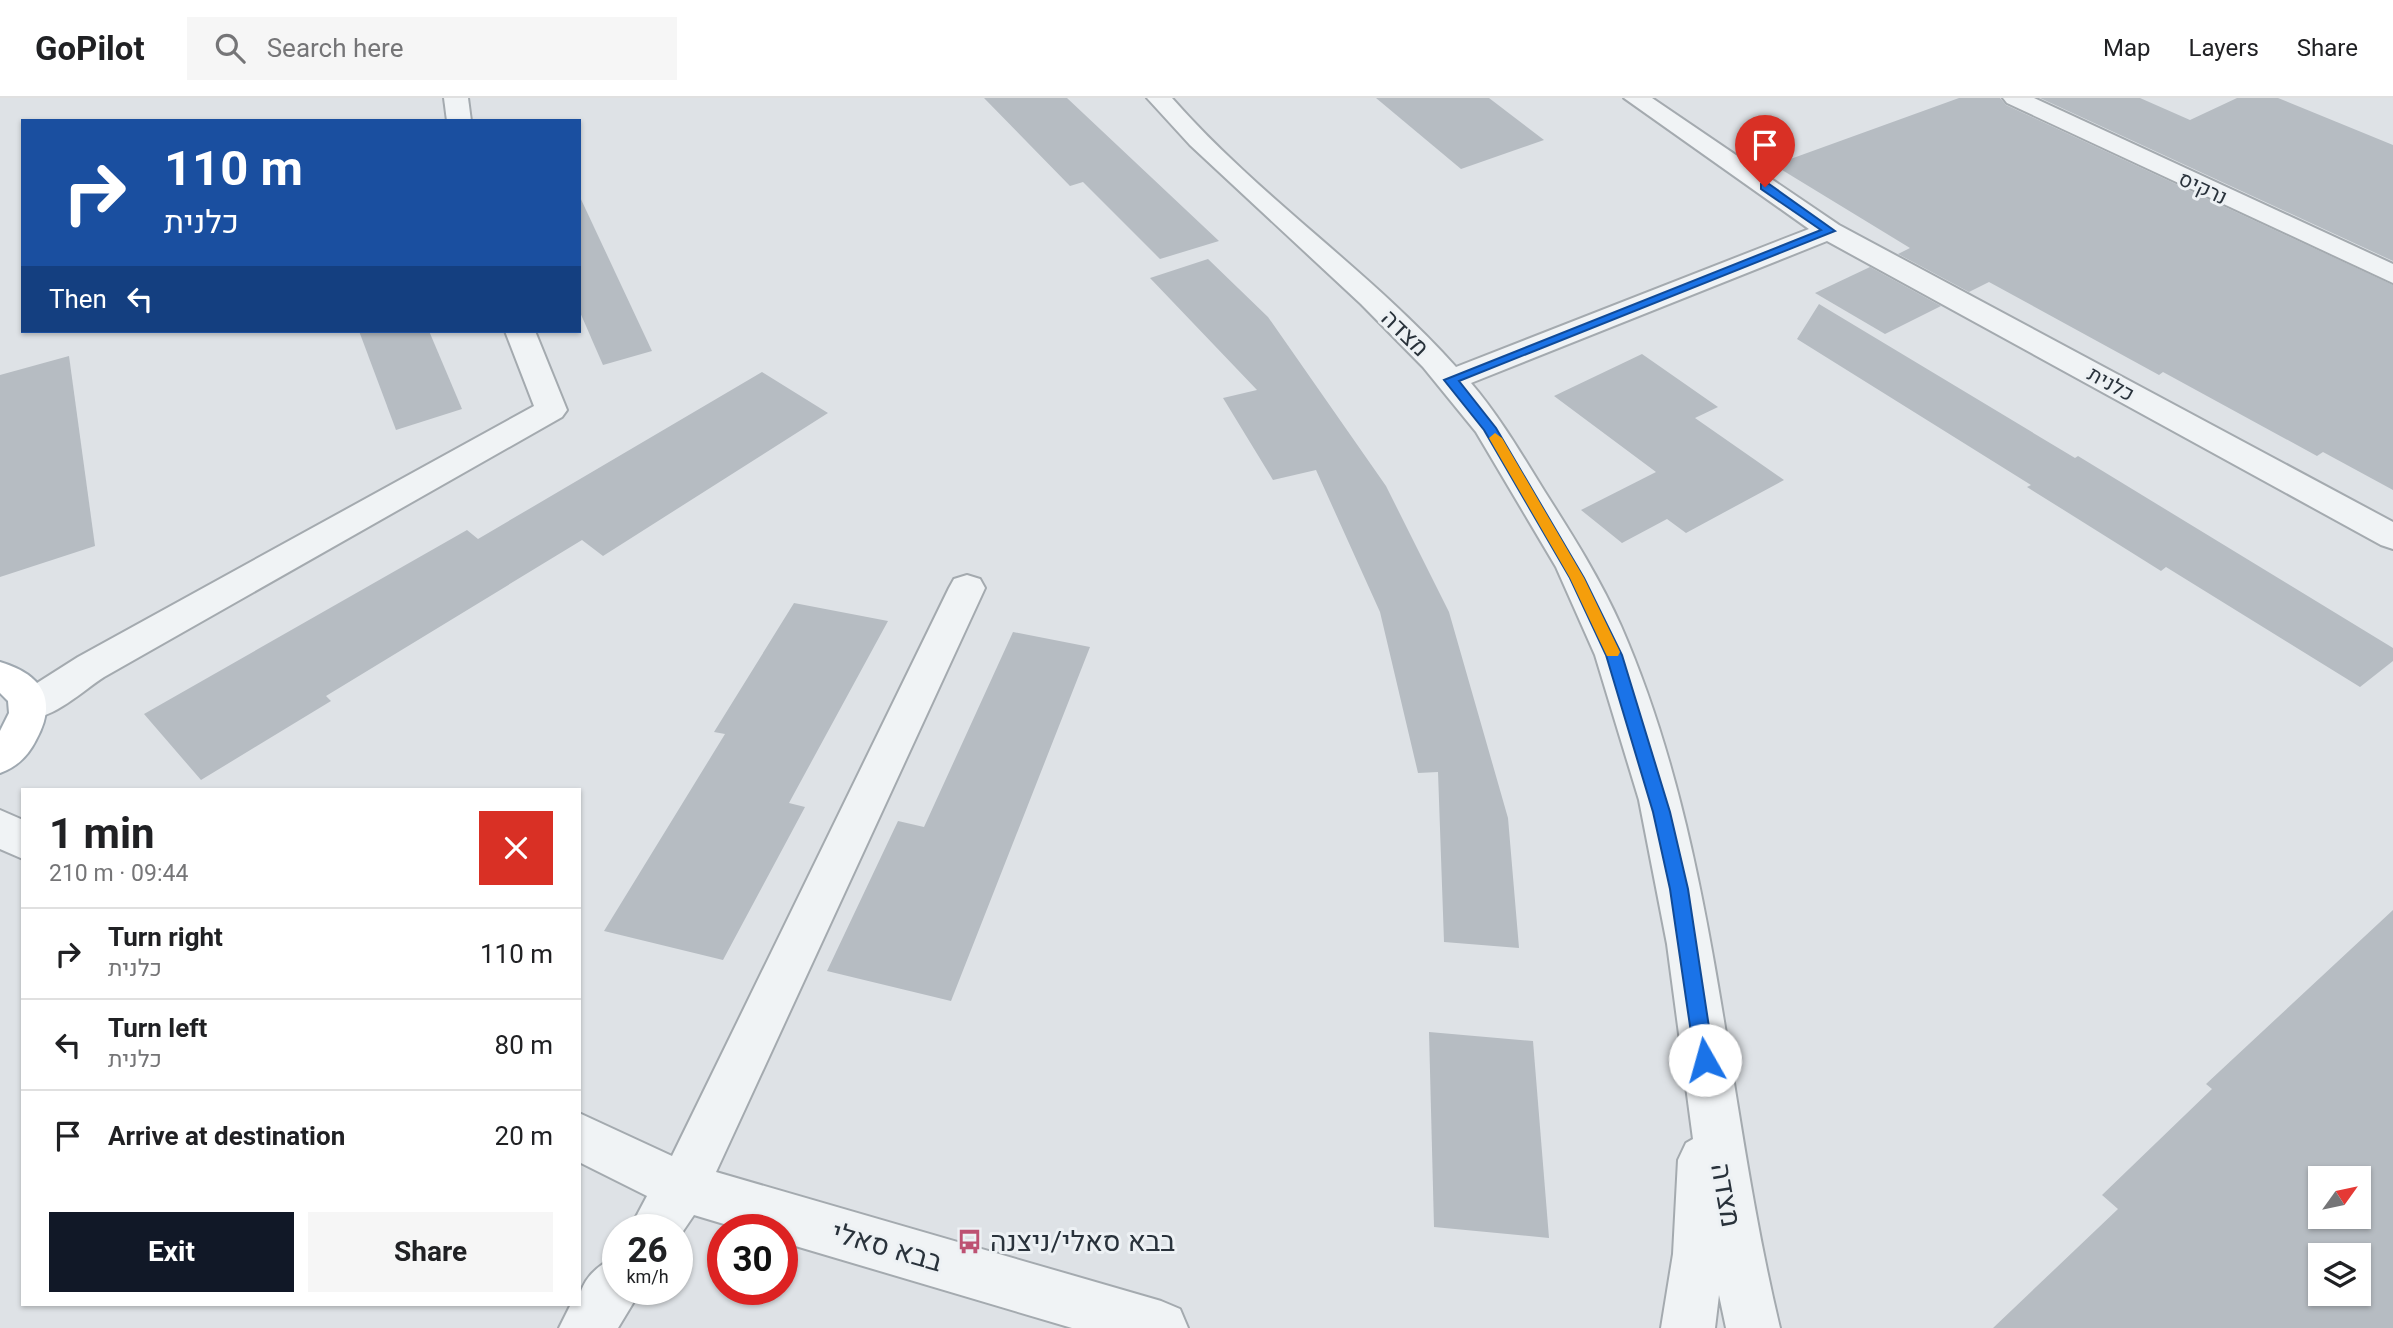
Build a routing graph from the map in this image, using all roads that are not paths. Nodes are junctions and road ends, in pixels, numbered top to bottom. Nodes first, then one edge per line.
1 (456, 98) edge
2 (1158, 98) edge
3 (1636, 98) edge
4 (2015, 98) edge
5 (459, 119) edge
6 (1829, 231) junction
7 (2393, 275) edge
8 (521, 333) edge
9 (1451, 380) junction
10 (2393, 537) edge
11 (967, 587) dead end
12 (0, 676) edge
13 (29, 707) junction
14 (0, 757) edge
15 (0, 827) edge
16 (21, 841) edge
17 (1705, 1060) junction
18 (581, 1138) edge
19 (683, 1187) junction
20 (665, 1214) edge
21 (602, 1305) edge
22 (586, 1328) edge
23 (1161, 1328) edge
24 (1688, 1328) edge
25 (1754, 1328) edge

1 - 5 street
2 - 9 street, מצדה
3 - 6 street, כלנית
4 - 7 street, נרקיס
6 - 9 street
6 - 10 street, כלנית
8 - 13 street
9 - 17 street, מצדה
11 - 19 street
12 - 13 main road
13 - 14 main road
15 - 16 street
17 - 24 street, מצדה
17 - 25 street, מצדה
18 - 19 street, בבא סאלי
19 - 20 street
19 - 23 street, בבא סאלי
21 - 22 street

